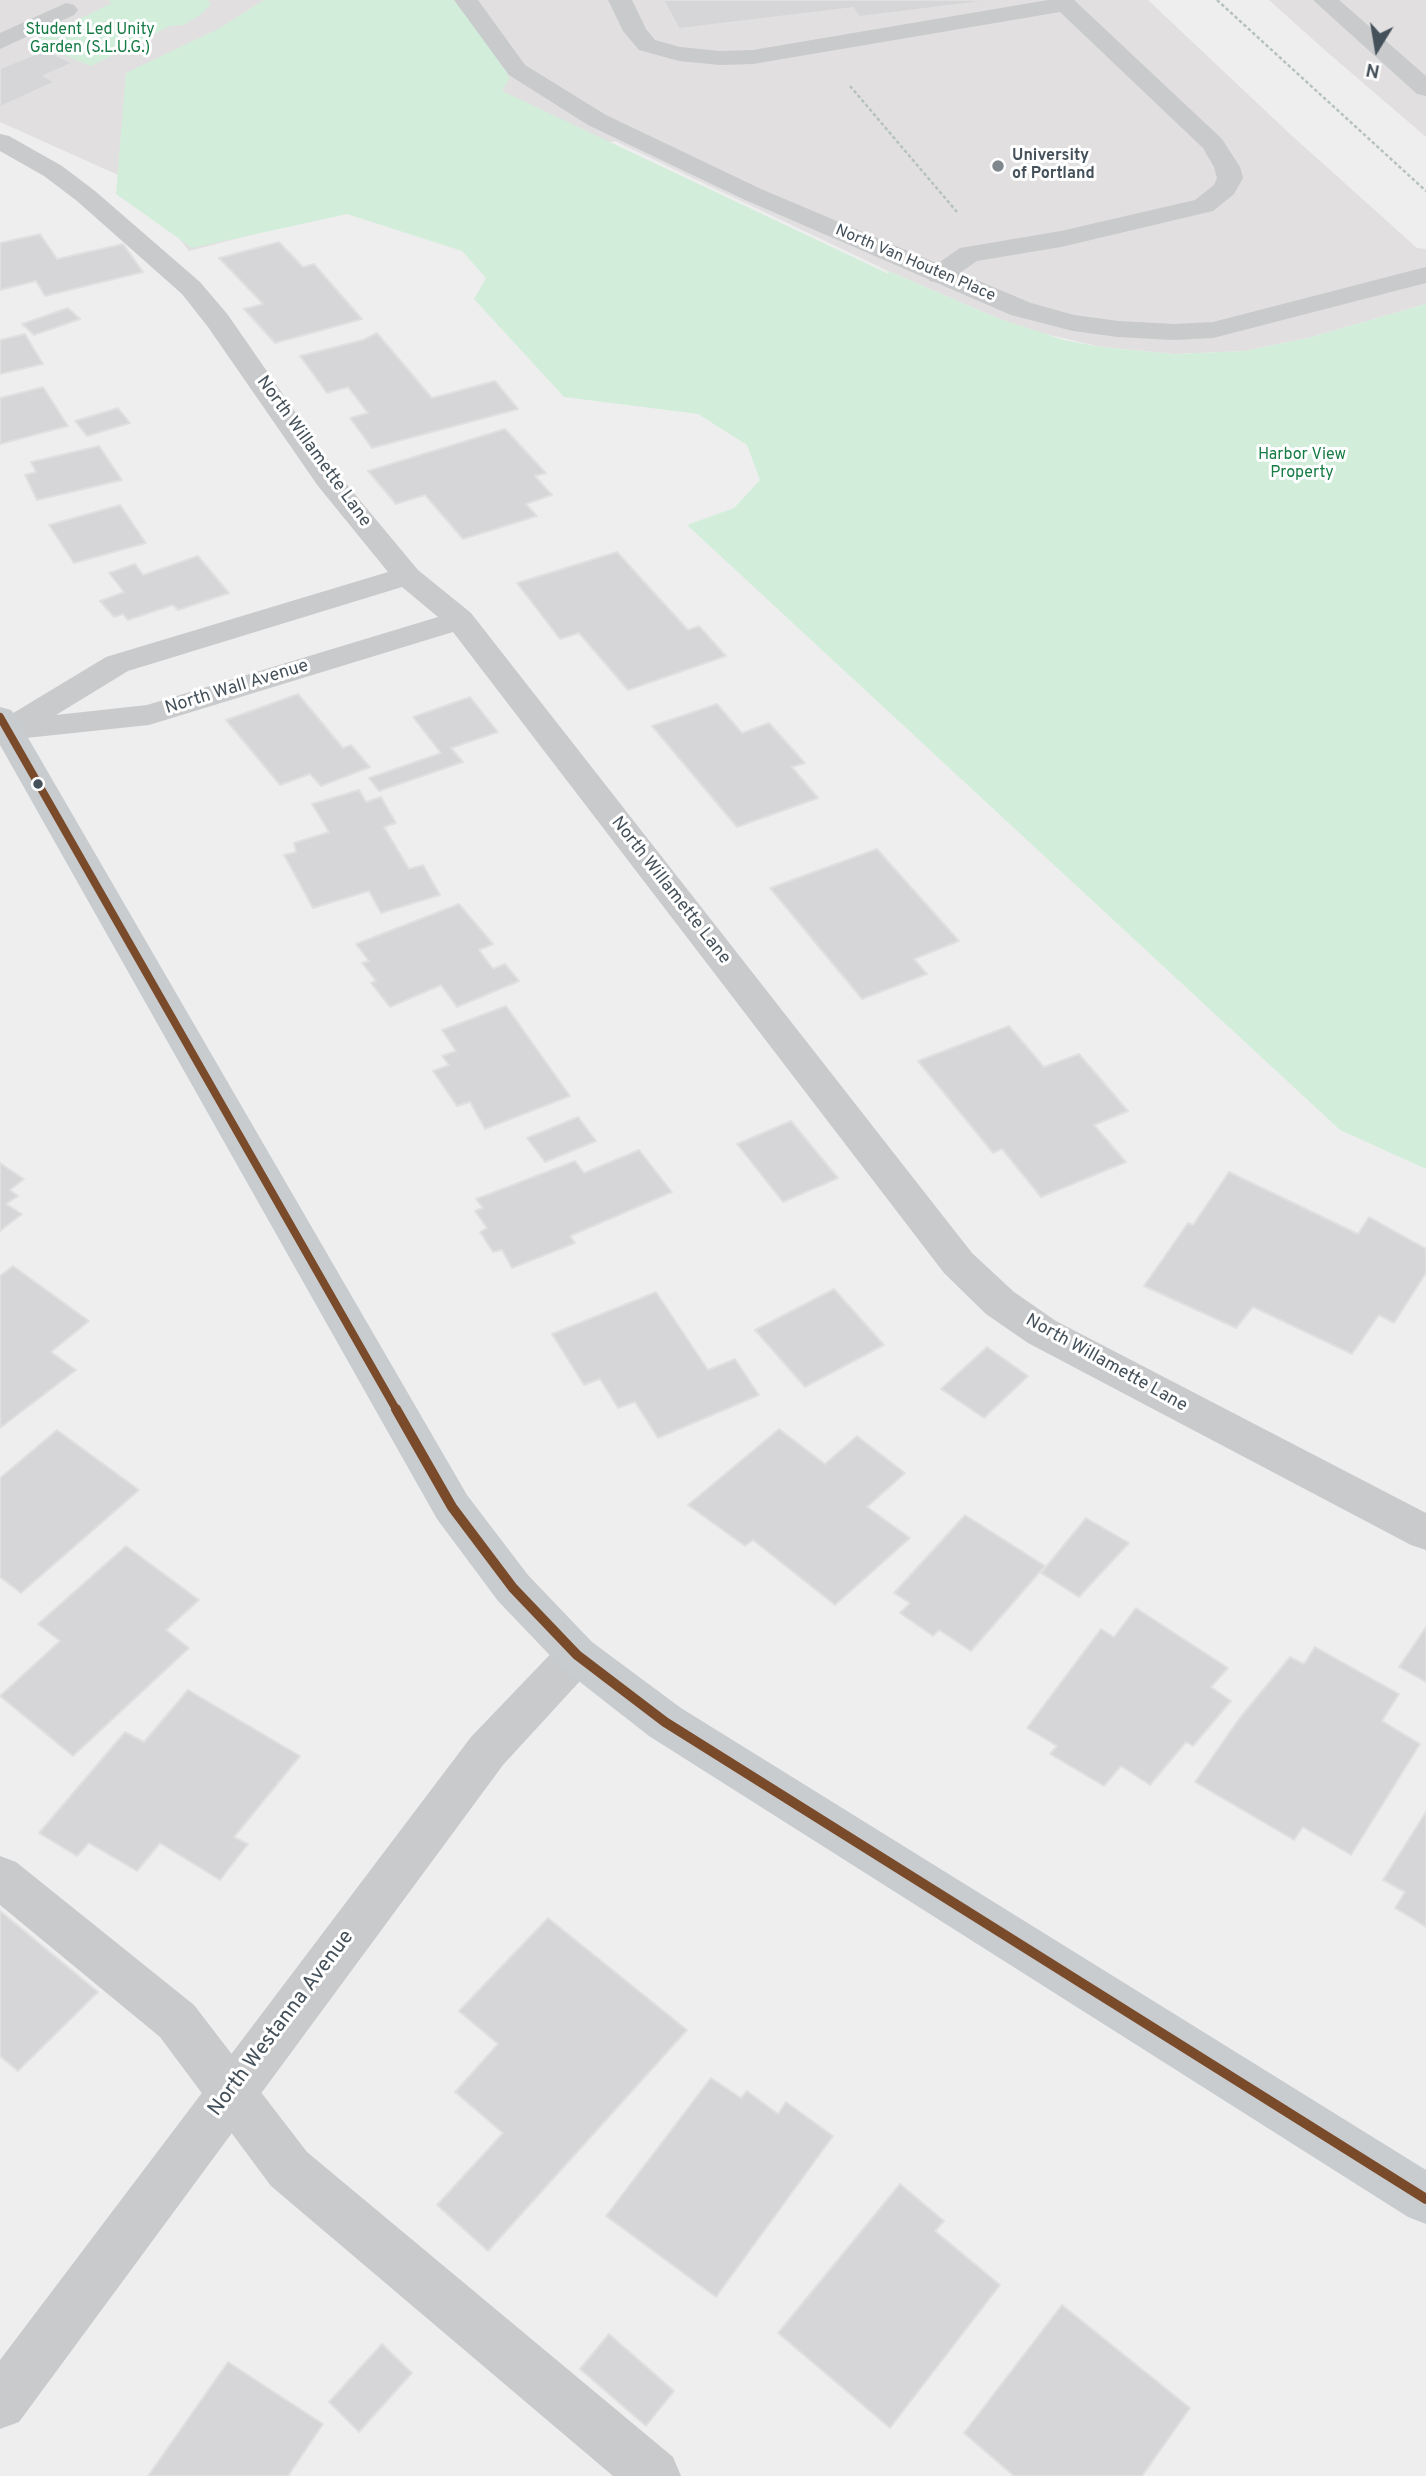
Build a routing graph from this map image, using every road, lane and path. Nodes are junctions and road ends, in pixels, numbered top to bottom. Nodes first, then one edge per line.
1 (41, 0) edge
2 (466, 0) edge
3 (620, 0) edge
4 (1217, 0) edge
5 (1325, 0) edge
6 (1063, 2) edge
7 (0, 42) edge
8 (813, 46) junction
9 (1426, 89) edge
10 (0, 141) edge
11 (1426, 191) edge
12 (908, 261) junction
13 (939, 275) junction
14 (1426, 275) edge
15 (407, 576) junction
16 (460, 620) junction
17 (2, 727) edge
18 (1426, 1533) edge
19 (577, 1655) junction
20 (0, 1877) edge
21 (231, 2092) junction
22 (1426, 2199) edge
23 (0, 2403) edge
24 (654, 2476) edge

1 - 7 street
2 - 12 street, North Van Houten Place
3 - 8 street
4 - 11 path
5 - 9 street
6 - 8 street
6 - 13 street
8 - 12 path
10 - 15 street, North Willamette Lane
12 - 13 street, North Van Houten Place
13 - 14 street, North Van Houten Place
15 - 16 street, North Willamette Lane
15 - 17 street
16 - 17 street, North Wall Avenue
16 - 18 street, North Willamette Lane
17 - 19 main road
19 - 21 street, North Westanna Avenue
19 - 22 main road
20 - 21 street
21 - 23 street, North Westanna Avenue
21 - 24 street

